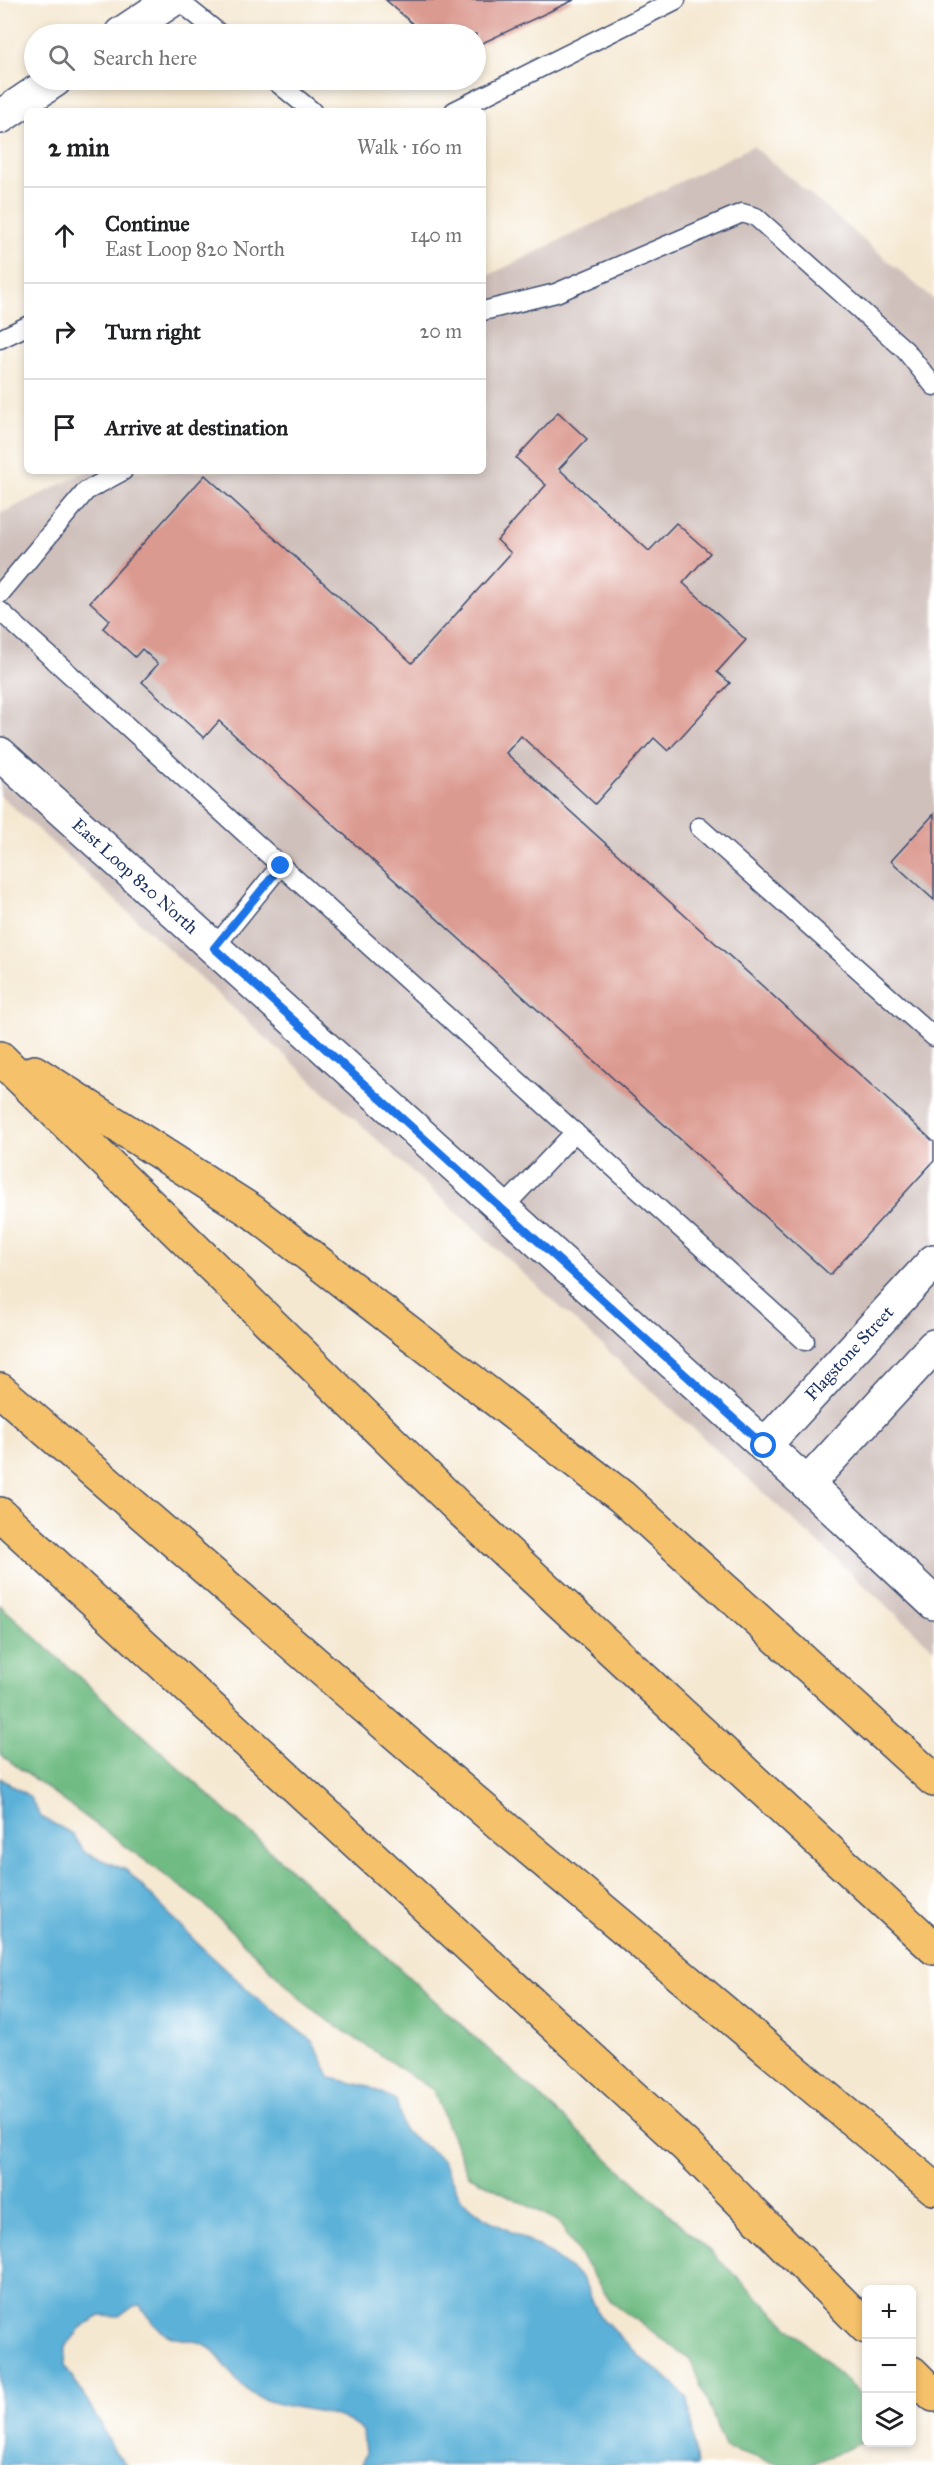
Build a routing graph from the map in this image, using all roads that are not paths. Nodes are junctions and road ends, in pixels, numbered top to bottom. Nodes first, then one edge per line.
1 (172, 0) edge
2 (178, 0) edge
3 (675, 0) edge
4 (136, 24) edge
5 (208, 24) edge
6 (40, 90) edge
7 (286, 90) edge
8 (308, 108) edge
9 (460, 108) edge
10 (0, 117) edge
11 (486, 309) edge
12 (24, 327) edge
13 (0, 339) edge
14 (934, 386) edge
15 (117, 474) edge
16 (0, 594) edge
17 (0, 611) edge
18 (0, 754) edge
19 (699, 827) dead end
20 (281, 866) junction
21 (214, 948) junction
22 (934, 1037) edge
23 (0, 1050) edge
24 (0, 1058) edge
25 (575, 1132) junction
26 (502, 1209) junction
27 (934, 1261) edge
28 (805, 1341) dead end
29 (934, 1346) edge
30 (0, 1390) edge
31 (764, 1446) junction
32 (807, 1484) junction
33 (0, 1514) edge
34 (934, 1603) edge
35 (934, 1780) edge
36 (934, 1948) edge
37 (934, 2188) edge
38 (862, 2322) edge
39 (916, 2377) edge
40 (934, 2395) edge

1 - 4 street
2 - 5 lane
3 - 9 lane
6 - 10 street
7 - 8 lane
11 - 14 lane
12 - 13 lane
15 - 16 lane
17 - 20 lane
18 - 21 street, East Loop 820 North
19 - 22 lane
20 - 21 lane
20 - 25 lane
21 - 26 street, East Loop 820 North
23 - 35 highway
24 - 36 highway
25 - 26 lane
25 - 28 lane
26 - 31 street, East Loop 820 North
27 - 31 street, Flagstone Street
29 - 32 street
30 - 37 highway
31 - 32 street, East Loop 820 North
32 - 34 street, East Loop 820 North
33 - 38 highway
39 - 40 highway

